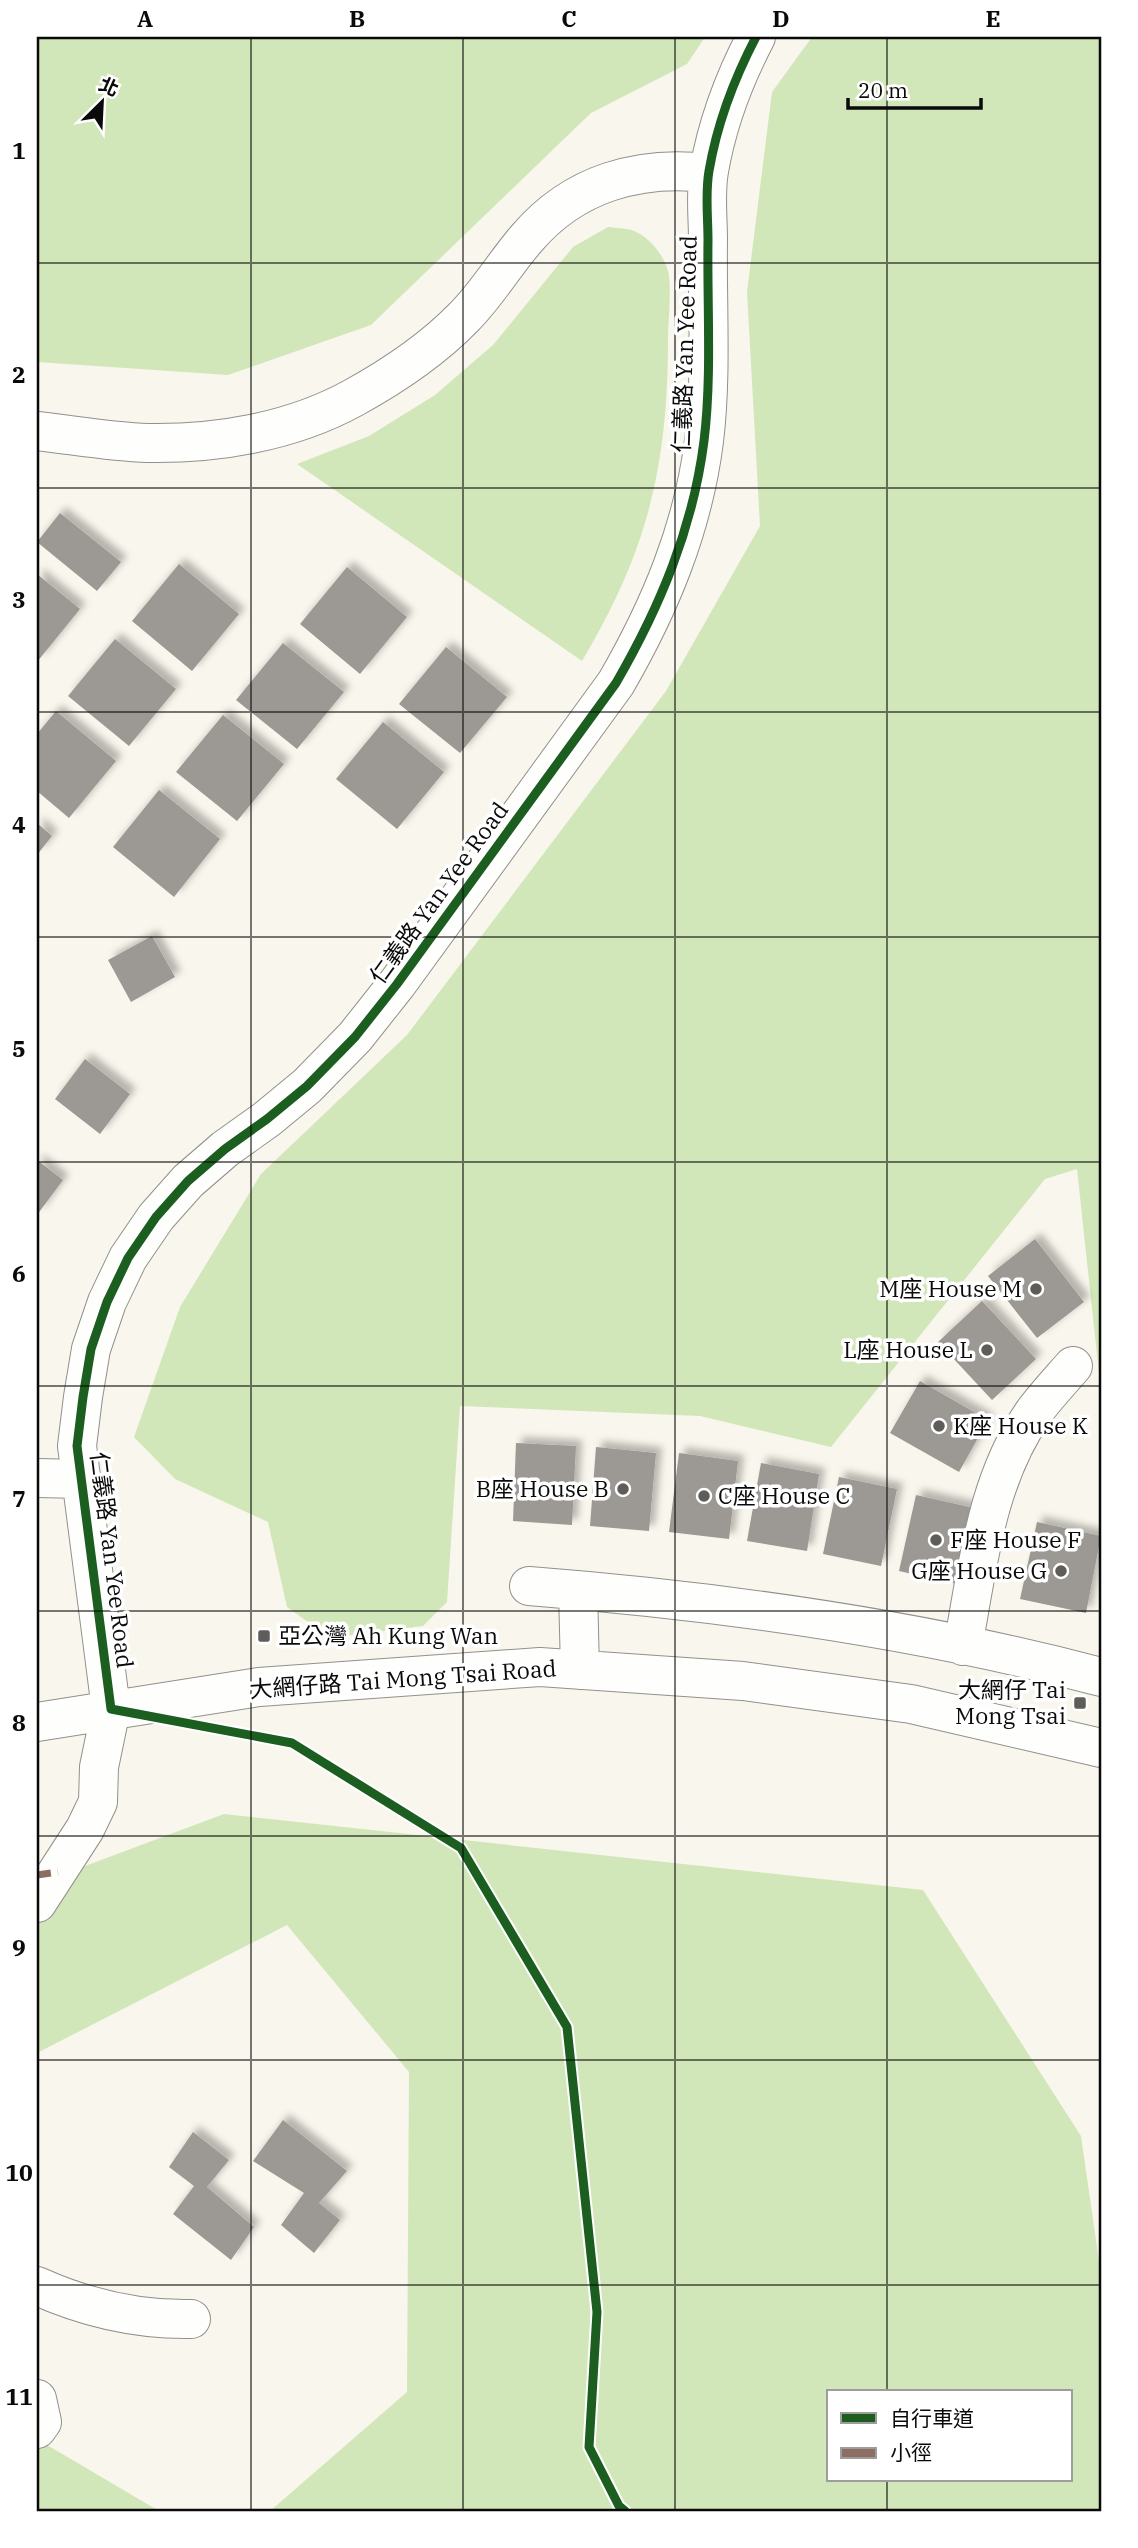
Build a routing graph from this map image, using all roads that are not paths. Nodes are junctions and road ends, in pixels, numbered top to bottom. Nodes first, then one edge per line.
1 (756, 37) edge
2 (708, 173) junction
3 (37, 431) edge
4 (1073, 1366) dead end
5 (37, 1478) edge
6 (82, 1479) junction
7 (528, 1586) dead end
8 (578, 1590) junction
9 (963, 1646) junction
10 (580, 1670) junction
11 (1101, 1677) edge
12 (111, 1709) junction
13 (37, 1722) edge
14 (1101, 1748) edge
15 (37, 1903) edge
16 (37, 2286) edge
17 (191, 2319) dead end
18 (37, 2399) edge
19 (37, 2429) edge

1 - 2 street, 仁義路 Yan Yee Road
2 - 3 street
2 - 6 street, 仁義路 Yan Yee Road
4 - 9 street
5 - 6 street
6 - 12 street, 仁義路 Yan Yee Road
7 - 8 street
8 - 9 street
8 - 10 street
9 - 11 street
10 - 12 street, 大網仔路 Tai Mong Tsai Road
10 - 14 street, 大網仔路 Tai Mong Tsai Road
12 - 13 street, 大網仔路 Tai Mong Tsai Road
12 - 15 street, 仁義路 Yan Yee Road
16 - 17 street
18 - 19 street

